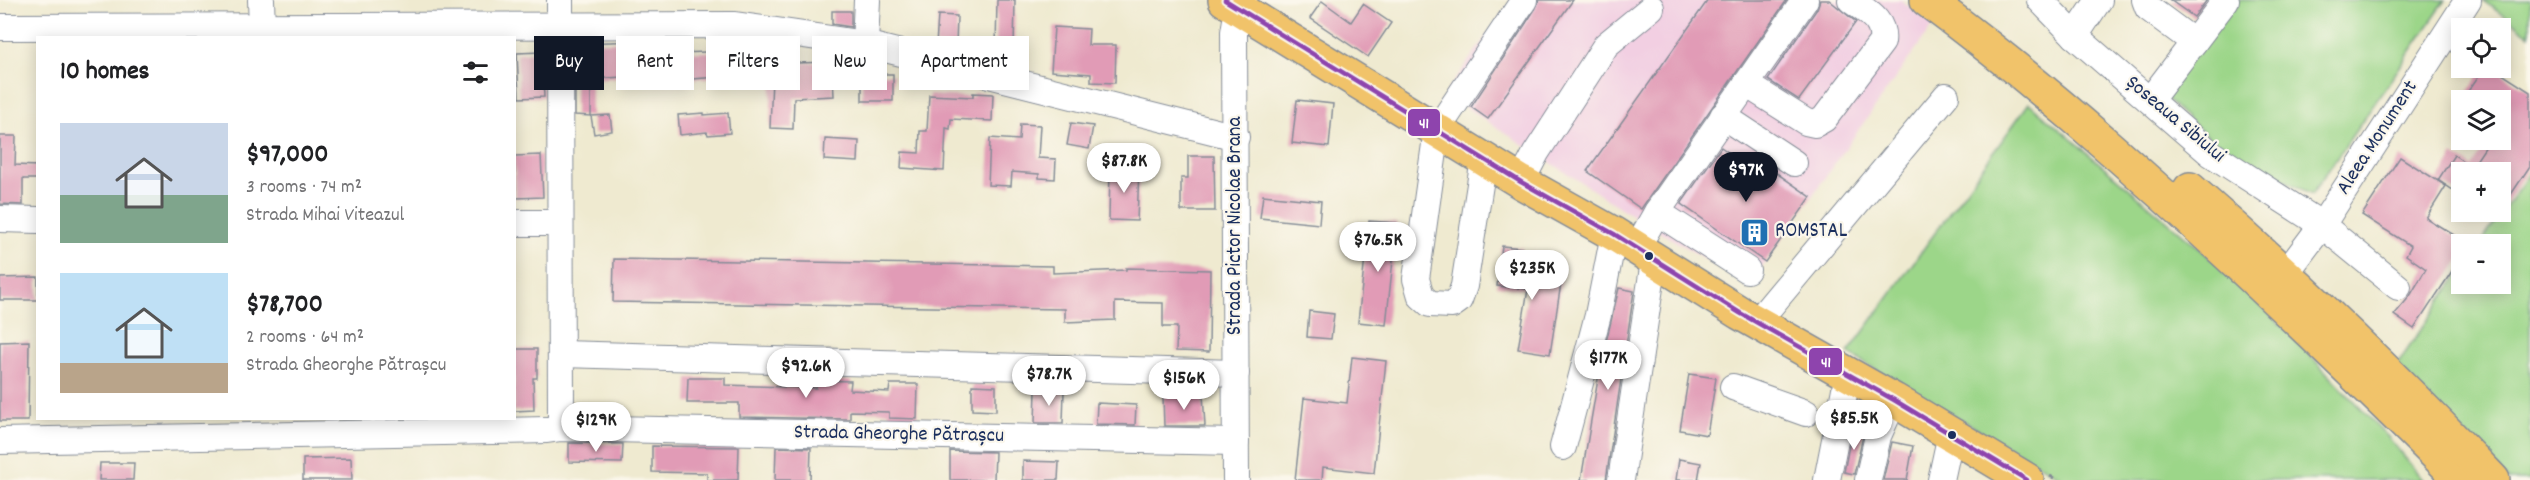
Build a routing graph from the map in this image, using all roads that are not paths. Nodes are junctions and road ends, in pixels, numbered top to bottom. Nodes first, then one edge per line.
1 (261, 0) edge
2 (867, 0) edge
3 (1524, 0) edge
4 (1805, 0) edge
5 (1851, 0) edge
6 (1927, 0) edge
7 (1963, 0) edge
8 (2040, 0) edge
9 (2099, 0) edge
10 (2145, 0) edge
11 (2226, 0) edge
12 (2468, 0) edge
13 (1236, 3) edge
14 (1651, 8) dead end
15 (560, 12) edge
16 (262, 26) junction
17 (0, 27) edge
18 (812, 36) edge
19 (865, 36) edge
20 (2075, 36) junction
21 (2194, 42) junction
22 (887, 50) edge
23 (1746, 84) junction
24 (1946, 96) dead end
25 (2150, 100) junction
26 (1723, 117) junction
27 (1437, 130) junction
28 (1236, 137) junction
29 (1484, 159) junction
30 (1794, 162) dead end
31 (1521, 182) junction
32 (1657, 212) junction
33 (0, 219) edge
34 (36, 220) edge
35 (516, 223) edge
36 (560, 223) junction
37 (2322, 225) junction
38 (1635, 248) junction
39 (1747, 270) dead end
40 (2280, 286) junction
41 (2398, 287) dead end
42 (1757, 322) junction
43 (562, 354) junction
44 (1236, 373) junction
45 (1848, 374) junction
46 (1733, 387) dead end
47 (1894, 400) junction
48 (1806, 413) dead end
49 (561, 428) junction
50 (1951, 434) junction
51 (0, 441) edge
52 (1236, 442) junction
53 (1563, 447) dead end
54 (1236, 480) edge
55 (1621, 480) edge
56 (1827, 480) edge
57 (1868, 480) edge
58 (1941, 480) edge
59 (2027, 480) edge
60 (2461, 480) edge
61 (2493, 480) edge

1 - 16 street
2 - 19 street
3 - 27 street
4 - 23 street
5 - 23 street
6 - 40 main road
7 - 40 main road
8 - 20 street, Șoseaua Sibiului
9 - 20 street
10 - 21 street
11 - 21 street
12 - 37 street, Aleea Monument
13 - 27 main road
13 - 28 street, Strada Pictor Nicolae Brana
14 - 31 street
15 - 16 street
15 - 18 street
15 - 36 street
16 - 17 street
20 - 25 street, Șoseaua Sibiului
21 - 25 street
22 - 28 street
23 - 26 street
24 - 42 street
25 - 37 street, Șoseaua Sibiului
26 - 30 street
26 - 32 street
27 - 29 main road
27 - 29 street
28 - 44 street, Strada Pictor Nicolae Brana
29 - 31 main road
31 - 38 main road
32 - 38 street
32 - 39 street
33 - 34 street
35 - 36 street
36 - 43 street
37 - 40 street, Aleea Monument
37 - 41 street, Șoseaua Sibiului
38 - 42 main road
38 - 53 street
38 - 55 street
40 - 60 main road
40 - 61 main road
42 - 45 main road
43 - 44 street
43 - 49 street
44 - 52 street, Strada Pictor Nicolae Brana
45 - 47 main road
45 - 56 street
46 - 48 street
47 - 50 main road
47 - 57 street
49 - 51 street, Strada Gheorghe Pătrașcu
49 - 52 street, Strada Gheorghe Pătrașcu
50 - 58 street
50 - 59 main road
52 - 54 street, Strada Pictor Nicolae Brana

